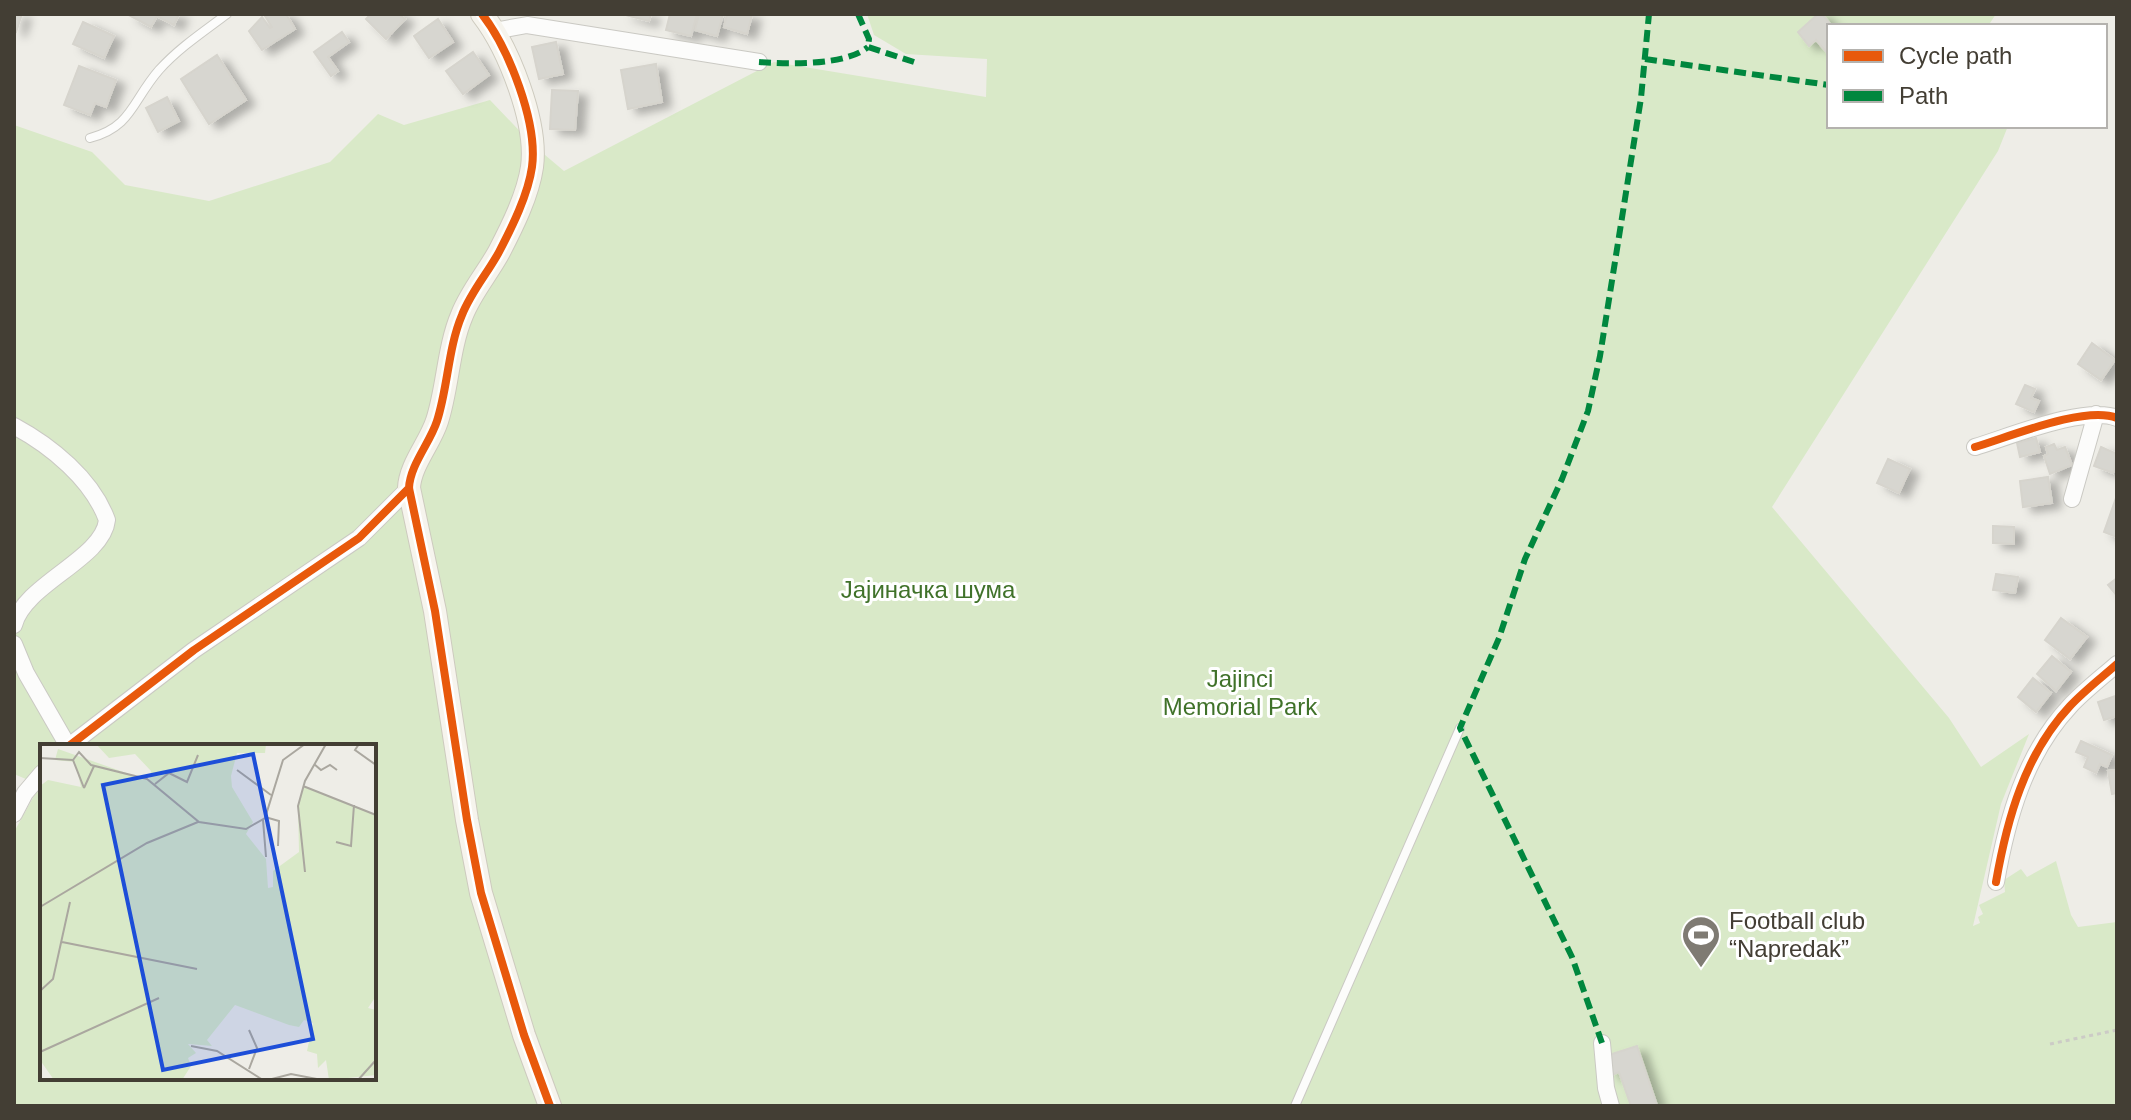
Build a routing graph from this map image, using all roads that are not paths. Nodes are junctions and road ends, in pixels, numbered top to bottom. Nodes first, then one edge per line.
1 (227, 14) edge
2 (488, 22) edge
3 (759, 62) dead end
4 (90, 138) dead end
5 (2096, 414) junction
6 (2117, 418) edge
7 (14, 426) edge
8 (1975, 447) dead end
9 (409, 488) junction
10 (2072, 499) dead end
11 (14, 625) edge
12 (14, 644) edge
13 (2117, 664) edge
14 (1460, 728) dead end
15 (67, 744) edge
16 (71, 744) edge
17 (40, 775) edge
18 (14, 814) edge
19 (1996, 882) dead end
20 (1602, 1043) dead end
21 (550, 1106) edge
22 (1295, 1106) edge
23 (1611, 1106) edge

1 - 4 lane
2 - 3 street
2 - 9 street
5 - 6 street
5 - 8 street
5 - 10 street
7 - 11 street
9 - 16 street
9 - 21 street
12 - 15 street
13 - 19 street
14 - 22 lane
17 - 18 street
20 - 23 street

